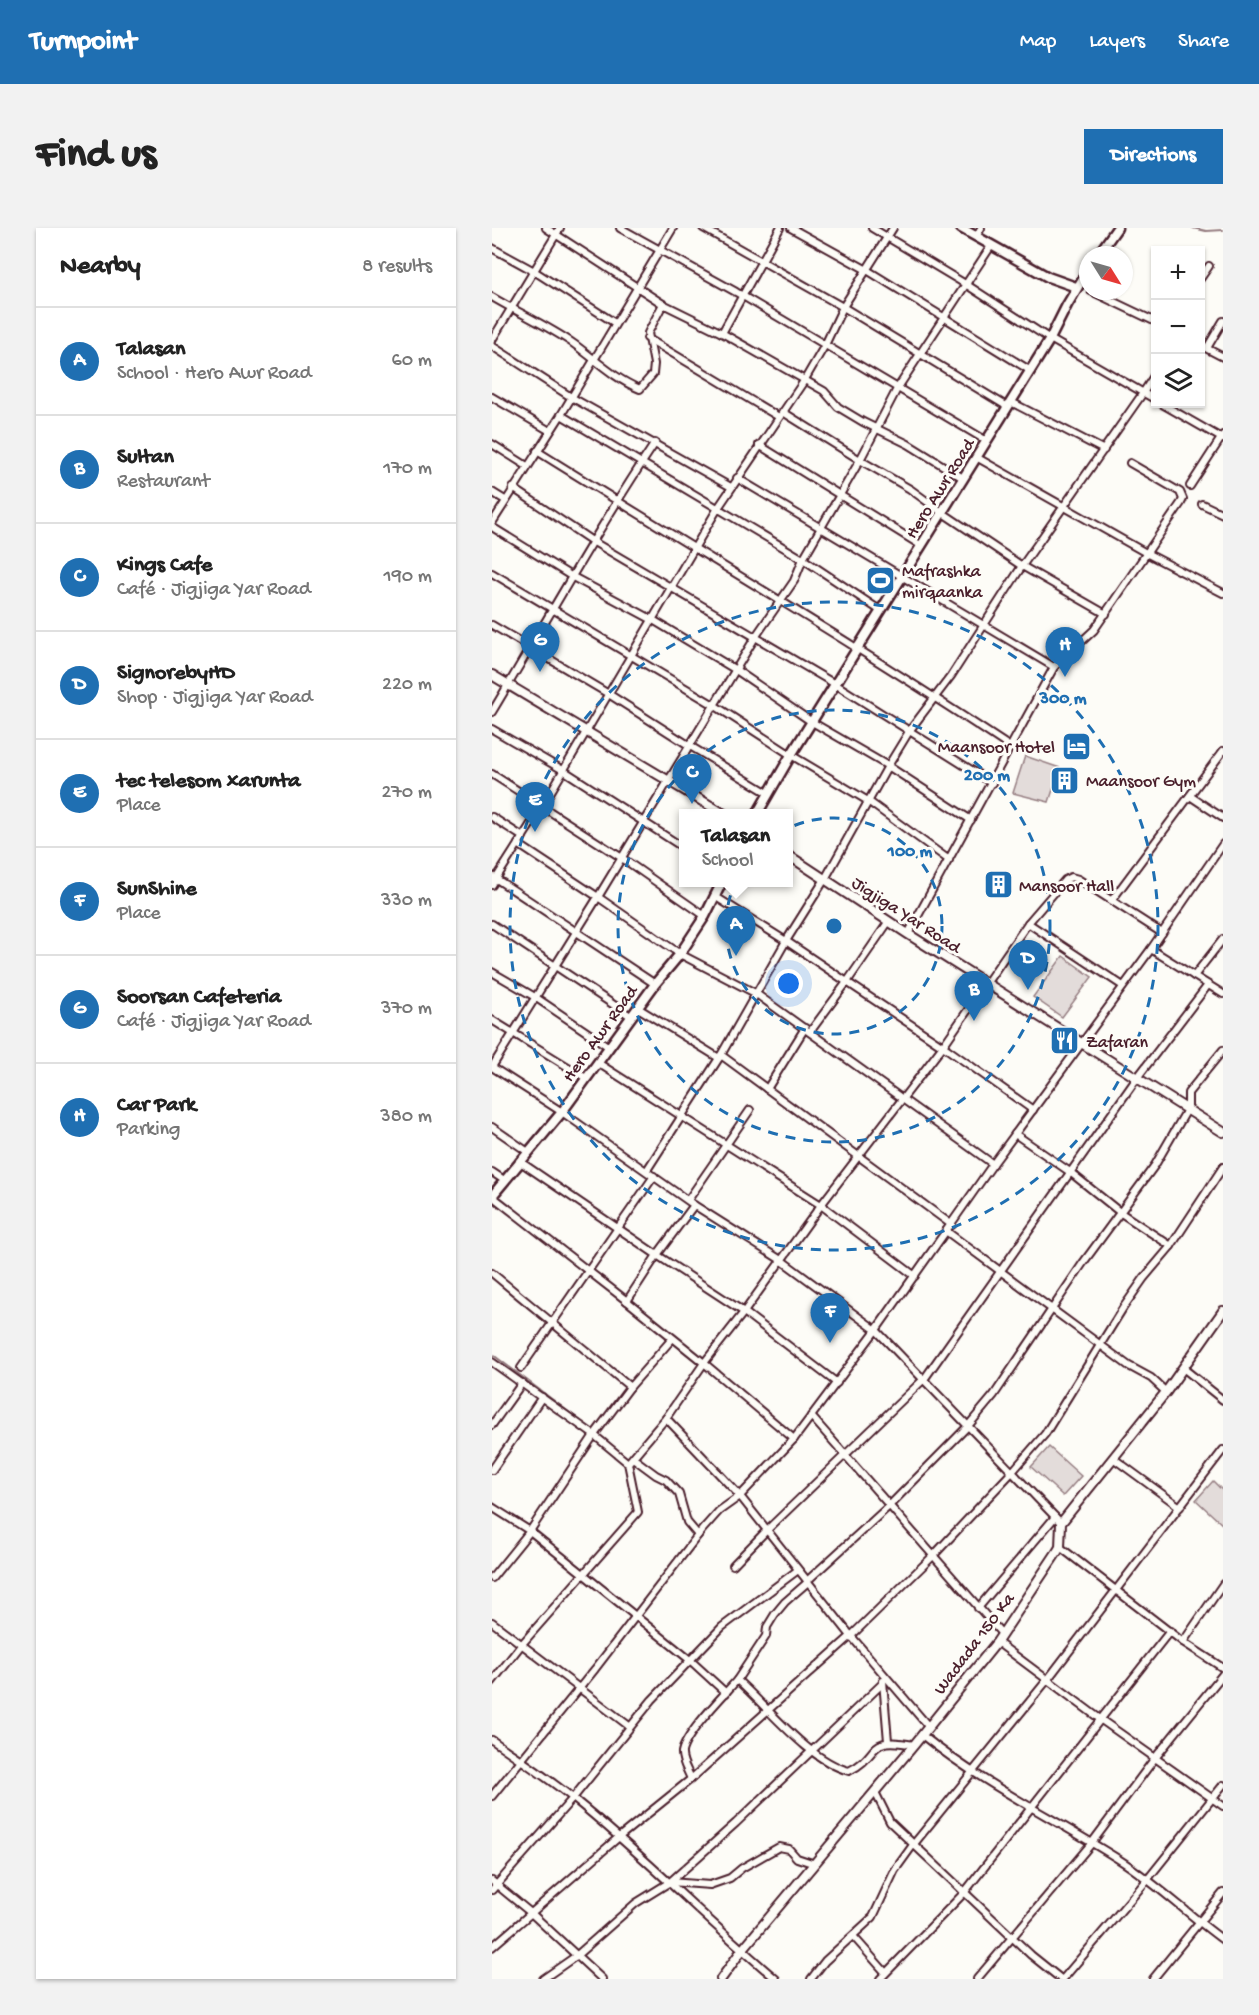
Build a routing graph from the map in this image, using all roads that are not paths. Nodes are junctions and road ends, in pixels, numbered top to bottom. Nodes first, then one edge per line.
1 (546, 228) edge
2 (620, 228) edge
3 (673, 228) edge
4 (703, 228) edge
5 (780, 228) edge
6 (791, 228) edge
7 (872, 228) edge
8 (893, 228) edge
9 (961, 228) edge
10 (981, 228) edge
11 (1112, 230) edge
12 (558, 231) edge
13 (976, 237) junction
14 (888, 238) junction
15 (991, 246) junction
16 (1103, 246) edge
17 (492, 248) edge
18 (659, 251) junction
19 (762, 260) junction
20 (1209, 266) dead end
21 (867, 270) junction
22 (534, 271) junction
23 (1205, 272) edge
24 (1079, 284) edge
25 (967, 285) junction
26 (638, 288) junction
27 (1076, 288) junction
28 (1079, 288) edge
29 (742, 295) junction
30 (492, 297) edge
31 (1110, 300) edge
32 (663, 304) junction
33 (843, 307) junction
34 (511, 309) junction
35 (943, 318) junction
36 (1151, 320) edge
37 (1223, 321) edge
38 (615, 323) junction
39 (722, 333) junction
40 (647, 338) junction
41 (1050, 339) junction
42 (492, 340) edge
43 (825, 345) junction
44 (1205, 345) edge
45 (492, 346) edge
46 (1205, 347) edge
47 (920, 354) junction
48 (1223, 357) edge
49 (593, 360) junction
50 (1031, 371) junction
51 (1151, 380) edge
52 (804, 381) junction
53 (897, 389) junction
54 (1143, 393) junction
55 (492, 397) edge
56 (571, 397) junction
57 (1151, 398) edge
58 (1010, 405) junction
59 (1169, 408) edge
60 (781, 414) junction
61 (561, 416) junction
62 (876, 428) junction
63 (550, 431) junction
64 (1222, 437) edge
65 (987, 441) junction
66 (655, 443) junction
67 (492, 444) edge
68 (759, 445) junction
69 (1104, 450) junction
70 (537, 451) junction
71 (976, 457) junction
72 (860, 460) junction
73 (642, 463) junction
74 (1130, 463) dead end
75 (527, 466) junction
76 (737, 478) junction
77 (963, 478) junction
78 (1190, 486) dead end
79 (732, 487) junction
80 (513, 488) junction
81 (492, 492) edge
82 (838, 496) junction
83 (505, 500) junction
84 (617, 502) junction
85 (1202, 504) dead end
86 (1064, 506) junction
87 (717, 508) junction
88 (943, 513) junction
89 (1223, 514) edge
90 (492, 525) edge
91 (821, 527) junction
92 (592, 541) junction
93 (922, 546) junction
94 (694, 548) junction
95 (1148, 554) junction
96 (803, 559) junction
97 (1022, 566) junction
98 (492, 573) edge
99 (571, 576) junction
100 (903, 577) junction
101 (671, 587) junction
102 (1223, 593) edge
103 (780, 601) junction
104 (553, 610) junction
105 (881, 612) junction
106 (1106, 614) junction
107 (653, 620) junction
108 (984, 624) junction
109 (492, 625) edge
110 (756, 636) junction
111 (858, 648) junction
112 (531, 649) junction
113 (630, 656) junction
114 (1054, 667) junction
115 (736, 670) junction
116 (492, 675) edge
117 (836, 684) junction
118 (508, 685) junction
119 (607, 693) junction
120 (935, 696) junction
121 (714, 705) junction
122 (492, 712) edge
123 (812, 722) junction
124 (492, 729) edge
125 (910, 730) junction
126 (586, 731) junction
127 (690, 746) junction
128 (1010, 747) junction
129 (1223, 751) edge
130 (791, 755) junction
131 (888, 766) junction
132 (563, 771) junction
133 (492, 774) edge
134 (669, 779) junction
135 (992, 783) junction
136 (768, 793) junction
137 (1190, 796) junction
138 (868, 801) junction
139 (543, 805) junction
140 (718, 809) edge
141 (759, 809) edge
142 (492, 817) edge
143 (1223, 818) edge
144 (971, 820) junction
145 (644, 822) junction
146 (523, 837) junction
147 (518, 844) junction
148 (1223, 844) edge
149 (679, 845) edge
150 (622, 858) junction
151 (793, 858) edge
152 (949, 860) junction
153 (494, 877) edge
154 (825, 879) junction
155 (492, 885) edge
156 (720, 887) edge
157 (598, 897) junction
158 (716, 897) junction
159 (1112, 900) junction
160 (705, 916) junction
161 (888, 921) junction
162 (1028, 923) junction
163 (492, 924) edge
164 (576, 931) junction
165 (1162, 933) junction
166 (908, 934) junction
167 (1223, 939) edge
168 (786, 941) junction
169 (1151, 949) junction
170 (680, 954) junction
171 (554, 965) junction
172 (492, 972) edge
173 (1194, 976) junction
174 (847, 982) junction
175 (987, 983) junction
176 (655, 984) junction
177 (1208, 985) junction
178 (1123, 986) junction
179 (755, 993) junction
180 (1223, 994) edge
181 (535, 997) junction
182 (638, 1008) junction
183 (632, 1017) junction
184 (492, 1020) edge
185 (808, 1030) junction
186 (512, 1033) junction
187 (1082, 1043) junction
188 (943, 1046) junction
189 (609, 1047) junction
190 (1223, 1050) edge
191 (720, 1056) junction
192 (598, 1063) junction
193 (492, 1067) edge
194 (586, 1078) junction
195 (1137, 1078) junction
196 (767, 1089) junction
197 (904, 1098) junction
198 (1188, 1108) junction
199 (750, 1110) dead end
200 (1033, 1110) junction
201 (562, 1112) junction
202 (683, 1116) junction
203 (492, 1127) edge
204 (1223, 1132) edge
205 (1015, 1134) junction
206 (727, 1146) junction
207 (528, 1152) junction
208 (859, 1156) junction
209 (519, 1161) junction
210 (993, 1164) junction
211 (1223, 1167) edge
212 (647, 1170) junction
213 (492, 1172) edge
214 (1070, 1172) junction
215 (654, 1176) junction
216 (504, 1180) junction
217 (492, 1196) edge
218 (692, 1203) junction
219 (821, 1204) junction
220 (1121, 1213) junction
221 (952, 1225) junction
222 (617, 1228) junction
223 (946, 1232) junction
224 (1171, 1246) junction
225 (657, 1255) junction
226 (781, 1260) junction
227 (1002, 1270) junction
228 (588, 1271) junction
229 (492, 1273) edge
230 (915, 1276) junction
231 (627, 1301) junction
232 (1052, 1308) junction
233 (1223, 1311) edge
234 (744, 1312) junction
235 (551, 1322) junction
236 (876, 1330) junction
237 (672, 1339) junction
238 (1101, 1343) junction
239 (492, 1362) edge
240 (704, 1363) junction
241 (521, 1368) dead end
242 (1183, 1368) junction
243 (925, 1378) junction
244 (522, 1383) junction
245 (837, 1383) junction
246 (630, 1387) junction
247 (1166, 1392) junction
248 (542, 1397) junction
249 (1223, 1400) edge
250 (811, 1416) junction
251 (666, 1418) junction
252 (492, 1425) edge
253 (968, 1426) junction
254 (594, 1435) junction
255 (794, 1439) junction
256 (1223, 1450) edge
257 (846, 1455) junction
258 (1113, 1458) junction
259 (631, 1460) junction
260 (492, 1470) edge
261 (1012, 1472) junction
262 (740, 1496) junction
263 (889, 1506) junction
264 (492, 1507) edge
265 (1180, 1507) junction
266 (1058, 1520) junction
267 (767, 1530) junction
268 (530, 1531) junction
269 (698, 1535) junction
270 (1060, 1547) junction
271 (933, 1556) junction
272 (733, 1565) dead end
273 (798, 1570) junction
274 (585, 1574) junction
275 (492, 1578) edge
276 (808, 1582) junction
277 (1223, 1584) edge
278 (1116, 1592) junction
279 (978, 1608) junction
280 (636, 1615) junction
281 (492, 1622) edge
282 (1170, 1631) junction
283 (1002, 1634) junction
284 (851, 1636) junction
285 (997, 1642) junction
286 (1183, 1642) junction
287 (522, 1644) junction
288 (690, 1660) junction
289 (1223, 1668) edge
290 (1223, 1674) edge
291 (884, 1675) junction
292 (1048, 1679) junction
293 (737, 1680) junction
294 (492, 1682) edge
295 (883, 1683) junction
296 (580, 1688) junction
297 (726, 1693) junction
298 (769, 1710) junction
299 (1100, 1719) junction
300 (629, 1726) junction
301 (928, 1726) junction
302 (922, 1735) junction
303 (492, 1740) edge
304 (888, 1742) junction
305 (914, 1745) junction
306 (810, 1751) junction
307 (1155, 1758) junction
308 (522, 1761) junction
309 (970, 1772) junction
310 (691, 1779) junction
311 (1223, 1785) edge
312 (875, 1792) junction
313 (492, 1796) edge
314 (573, 1798) junction
315 (1212, 1798) junction
316 (1223, 1806) edge
317 (1031, 1807) junction
318 (619, 1837) junction
319 (1091, 1844) junction
320 (913, 1845) junction
321 (815, 1864) junction
322 (1146, 1880) junction
323 (670, 1882) junction
324 (494, 1885) edge
325 (964, 1893) junction
326 (1223, 1893) edge
327 (531, 1913) junction
328 (1200, 1923) junction
329 (853, 1936) junction
330 (1012, 1936) junction
331 (1223, 1940) edge
332 (492, 1947) edge
333 (742, 1950) junction
334 (576, 1956) junction
335 (885, 1972) junction
336 (598, 1978) edge
337 (543, 1979) edge
338 (721, 1979) edge
339 (776, 1979) edge
340 (811, 1979) edge
341 (880, 1979) edge
342 (977, 1979) edge
343 (1062, 1979) edge
344 (1153, 1979) edge

1 - 12 street
2 - 18 street
3 - 18 street
4 - 19 street
5 - 19 street
6 - 21 street
7 - 14 street
8 - 14 street
9 - 13 main road
10 - 13 street
11 - 16 main road
12 - 22 street
12 - 26 street
13 - 15 main road
14 - 21 street
14 - 25 street
15 - 25 street
15 - 27 main road
17 - 22 street
18 - 26 street
18 - 29 street
19 - 29 street
19 - 33 street
20 - 23 street
21 - 33 street
21 - 35 street
22 - 34 street
22 - 38 street
24 - 27 main road, Hero Awr Road
25 - 35 street
25 - 41 street
26 - 32 street
26 - 38 street
27 - 28 street
27 - 41 main road, Hero Awr Road
29 - 39 street
29 - 43 street
30 - 34 street
31 - 36 street
32 - 39 street
32 - 40 street
33 - 43 street
33 - 47 street
34 - 42 street
34 - 49 street
35 - 47 street
35 - 50 street
37 - 44 street
38 - 49 street
39 - 52 street
40 - 49 street
40 - 60 street
41 - 50 main road, Hero Awr Road
41 - 54 street
43 - 52 street
43 - 53 street
45 - 56 street
46 - 48 street
47 - 53 street
47 - 58 street
49 - 56 street
50 - 58 main road, Hero Awr Road
51 - 54 street
52 - 60 street
52 - 62 street
53 - 62 street
53 - 65 street
54 - 57 street
54 - 69 street
55 - 63 street
56 - 61 street
56 - 66 street
58 - 65 main road, Hero Awr Road
58 - 69 street
59 - 64 street
60 - 68 street
60 - 72 street
61 - 63 street
61 - 73 street
62 - 72 street
62 - 77 street
63 - 70 street
64 - 78 street
65 - 71 main road, Hero Awr Road
66 - 73 street
66 - 79 street
67 - 75 street
68 - 76 street
68 - 82 street
69 - 86 street
70 - 75 street
70 - 84 street
71 - 77 main road, Hero Awr Road
71 - 86 street
72 - 82 street
72 - 88 street
73 - 84 street
73 - 87 street
74 - 95 street
75 - 80 street
76 - 79 street
76 - 91 street
77 - 88 main road, Hero Awr Road
79 - 87 street
80 - 83 street
80 - 92 street
81 - 83 street
82 - 91 street
82 - 93 street
83 - 90 street
84 - 92 street
84 - 94 street
85 - 89 street
86 - 95 street
86 - 97 street
87 - 94 street
87 - 96 street
88 - 93 main road, Hero Awr Road
88 - 97 street
90 - 99 street
91 - 96 street
91 - 100 street
92 - 99 street
92 - 101 street
93 - 100 main road, Hero Awr Road
94 - 101 street
94 - 103 street
95 - 102 street
95 - 106 street
96 - 103 street
96 - 105 street
97 - 106 street
97 - 108 street
98 - 104 street
99 - 104 street
99 - 107 street
100 - 105 main road, Hero Awr Road
100 - 108 street
101 - 107 street
101 - 110 street
103 - 110 street
103 - 111 street
104 - 112 street
104 - 113 street
105 - 111 main road, Hero Awr Road
106 - 114 street
107 - 113 street
107 - 115 street
108 - 114 street
108 - 120 street
109 - 112 street
110 - 115 street
110 - 117 street
111 - 117 main road, Hero Awr Road
111 - 120 street
112 - 118 street
112 - 119 street
113 - 119 street
113 - 121 street
114 - 128 street
115 - 121 street
115 - 123 street
116 - 118 street
117 - 123 main road, Hero Awr Road
117 - 125 street
118 - 122 street
118 - 126 street
119 - 126 street
119 - 127 street
120 - 125 street
120 - 128 street
121 - 127 street
121 - 130 street
123 - 130 main road, Hero Awr Road
123 - 131 street
124 - 132 street
125 - 131 street
125 - 135 street
126 - 132 street
126 - 134 street
127 - 134 street
127 - 136 street
128 - 135 street
129 - 137 street
130 - 136 main road, Hero Awr Road
130 - 138 street
131 - 138 street
131 - 144 street
132 - 139 street
132 - 145 street
133 - 139 street
134 - 140 street
134 - 145 street
135 - 144 street
136 - 141 main road, Hero Awr Road
137 - 143 street
137 - 159 street
138 - 152 street
138 - 154 street
139 - 146 street
139 - 150 street
142 - 146 street
144 - 152 street
145 - 149 street
145 - 150 street
146 - 147 street
147 - 153 street
147 - 157 street
148 - 165 street
150 - 157 street
150 - 160 street
151 - 154 street, Jigjiga Yar Road
152 - 166 street
153 - 155 street
153 - 164 street
154 - 161 street, Jigjiga Yar Road
154 - 168 street
156 - 158 main road, Hero Awr Road
157 - 164 street
157 - 170 street
158 - 160 main road, Hero Awr Road
158 - 168 street
159 - 162 street
159 - 165 street
160 - 170 main road, Hero Awr Road
161 - 166 street, Jigjiga Yar Road
161 - 174 street
162 - 175 street
162 - 178 street
163 - 171 street
164 - 171 street
164 - 176 street
165 - 169 street
166 - 175 street, Jigjiga Yar Road
167 - 173 street
168 - 174 street
168 - 179 street
169 - 173 street
169 - 178 street
170 - 176 main road, Hero Awr Road
170 - 179 street
171 - 181 street
171 - 183 street
172 - 181 street
173 - 177 street
174 - 185 street
174 - 188 street
175 - 187 street, Jigjiga Yar Road
175 - 188 street
176 - 182 main road, Hero Awr Road
177 - 180 street
177 - 195 street
178 - 187 street
179 - 185 street
179 - 191 street
181 - 186 street
181 - 189 street
182 - 183 main road, Hero Awr Road
182 - 191 street
183 - 189 main road, Hero Awr Road
184 - 186 street
185 - 196 street
185 - 197 street
186 - 193 street
186 - 194 street
187 - 195 street, Jigjiga Yar Road
187 - 200 street
188 - 197 street
188 - 200 street
189 - 192 main road, Hero Awr Road
190 - 198 street
191 - 196 street
191 - 202 street
192 - 194 main road, Hero Awr Road
192 - 202 street
193 - 201 street
194 - 201 main road, Hero Awr Road
195 - 198 street, Jigjiga Yar Road
195 - 214 street
196 - 208 street
197 - 208 street
197 - 210 street
198 - 204 street, Jigjiga Yar Road
198 - 220 street
199 - 206 street
200 - 205 street
201 - 207 main road, Hero Awr Road
201 - 212 street
202 - 206 street
202 - 212 street
203 - 207 street
205 - 210 street
205 - 214 street
206 - 218 street
206 - 219 street
207 - 209 main road, Hero Awr Road
208 - 219 street
208 - 221 street
209 - 216 main road, Hero Awr Road
209 - 222 street
210 - 221 street
211 - 224 street
212 - 215 street
213 - 216 street
214 - 220 street
214 - 227 street
215 - 218 street
215 - 222 street
216 - 217 main road, Hero Awr Road
217 - 228 street
218 - 225 street
218 - 226 street
219 - 226 street
219 - 230 street
220 - 224 street
220 - 232 street
221 - 223 street
222 - 225 street
222 - 228 street
223 - 227 street
223 - 230 street
224 - 238 street
225 - 231 street
225 - 234 street
226 - 234 street
226 - 236 street
227 - 232 street
227 - 243 street
228 - 231 street
228 - 235 street
229 - 235 street
230 - 236 street
231 - 237 street
232 - 238 street
232 - 253 street
233 - 242 street
234 - 240 street
234 - 245 street
235 - 241 street
235 - 246 street
236 - 243 street
236 - 245 street
237 - 240 street
237 - 246 street
238 - 247 street
238 - 261 street
239 - 244 street
240 - 251 street
240 - 255 street
242 - 247 street
242 - 249 street
243 - 253 street
243 - 257 street
244 - 248 street
244 - 252 street
245 - 250 street
246 - 254 street
247 - 258 street
248 - 254 street
248 - 260 street
250 - 255 street
250 - 257 street
251 - 259 street
251 - 262 street
253 - 261 street
253 - 263 street
254 - 259 street
254 - 268 street
255 - 262 street
256 - 265 street
257 - 263 street
257 - 267 street
258 - 265 street
258 - 266 street
259 - 269 street
259 - 274 street
261 - 266 street
261 - 271 street
262 - 267 street
262 - 269 street
263 - 271 street
263 - 276 street
264 - 268 street
265 - 278 street
266 - 270 street
266 - 279 street
267 - 272 street
267 - 273 street
268 - 274 street
268 - 275 street
269 - 280 street
270 - 278 street
270 - 283 street, Wadada 150 Ka
271 - 279 street
271 - 284 street
273 - 276 street
273 - 288 street
274 - 280 street
274 - 287 street
276 - 284 street
276 - 293 street
277 - 286 street
278 - 282 street
278 - 292 street
279 - 283 street
280 - 288 street
280 - 296 street
281 - 287 street
282 - 286 street
282 - 299 street
283 - 285 street, Wadada 150 Ka
284 - 291 street
284 - 298 street
285 - 292 street
285 - 301 street, Wadada 150 Ka
286 - 289 street
287 - 294 street
287 - 296 street
288 - 297 street
288 - 300 street
290 - 307 street
291 - 295 street
291 - 301 street
292 - 299 street
292 - 309 street
293 - 297 street
293 - 298 street
295 - 304 street
295 - 306 street
296 - 300 street
296 - 308 street
297 - 310 street
298 - 306 street
298 - 310 street
299 - 307 street
299 - 317 street
300 - 314 street
301 - 302 street, Wadada 150 Ka
302 - 305 street, Wadada 150 Ka
302 - 309 street
303 - 308 street
304 - 305 street
304 - 306 street
305 - 312 street, Wadada 150 Ka
306 - 323 street
307 - 315 street
307 - 319 street
308 - 313 street
308 - 314 street
309 - 317 street
309 - 320 street
310 - 318 street
311 - 315 street
312 - 320 street
312 - 321 street, Wadada 150 Ka
314 - 318 street
314 - 324 street
315 - 316 street
315 - 322 street
317 - 319 street
317 - 325 street
318 - 323 street
318 - 327 street
319 - 322 street
319 - 330 street
320 - 325 street
320 - 329 street
321 - 323 street
321 - 333 street, Wadada 150 Ka
322 - 328 street
322 - 343 street
323 - 333 street
323 - 334 street
324 - 327 street
325 - 330 street
325 - 335 street
326 - 328 street
327 - 332 street
327 - 334 street
328 - 331 street
328 - 344 street
329 - 335 street
329 - 340 street
330 - 342 street
330 - 343 street
333 - 338 street, Wadada 150 Ka
333 - 339 street
334 - 336 street
334 - 337 street
335 - 341 street

